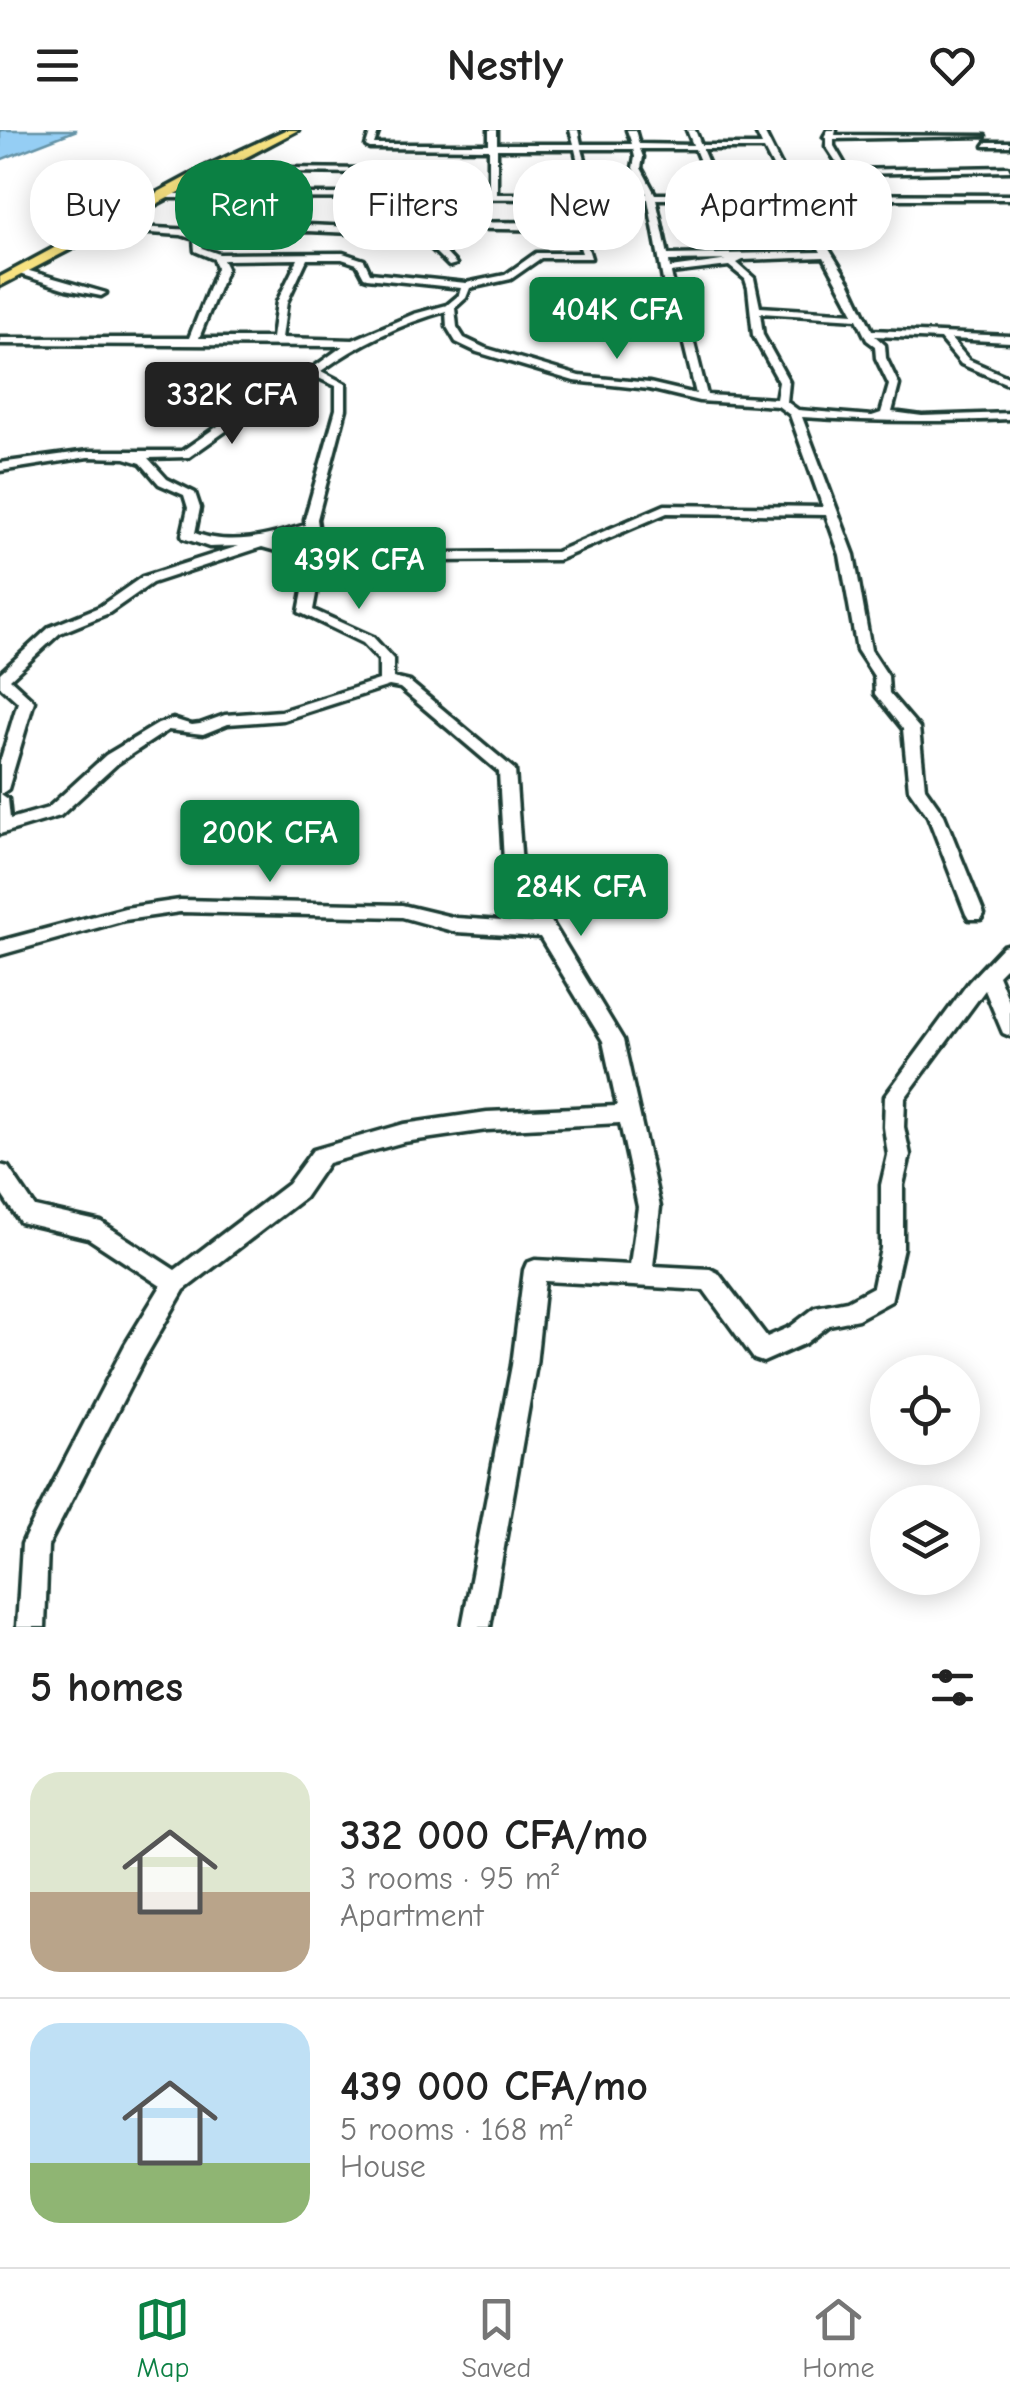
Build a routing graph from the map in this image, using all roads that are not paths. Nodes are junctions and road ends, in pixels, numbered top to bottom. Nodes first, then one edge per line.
1 (293, 130) edge
2 (375, 130) edge
3 (493, 130) edge
4 (574, 130) edge
5 (632, 130) edge
6 (691, 130) edge
7 (759, 130) edge
8 (831, 133) edge
9 (435, 134) dead end
10 (981, 137) edge
11 (1010, 144) edge
12 (432, 146) junction
13 (576, 146) junction
14 (636, 146) junction
15 (697, 146) junction
16 (766, 146) junction
17 (491, 147) junction
18 (228, 160) edge
19 (580, 160) edge
20 (704, 160) edge
21 (773, 160) edge
22 (841, 160) edge
23 (1009, 170) edge
24 (892, 171) edge
25 (175, 188) edge
26 (160, 196) junction
27 (333, 196) edge
28 (493, 196) joint
29 (513, 196) edge
30 (645, 197) edge
31 (652, 197) junction
32 (665, 197) edge
33 (892, 197) edge
34 (1010, 197) edge
35 (155, 199) edge
36 (58, 250) edge
37 (200, 250) edge
38 (439, 250) edge
39 (586, 250) edge
40 (824, 250) edge
41 (826, 254) junction
42 (303, 256) junction
43 (218, 257) junction
44 (664, 258) junction
45 (734, 261) junction
46 (452, 264) dead end
47 (19, 271) junction
48 (666, 271) junction
49 (0, 282) edge
50 (466, 286) junction
51 (101, 293) dead end
52 (450, 307) junction
53 (757, 310) junction
54 (861, 316) junction
55 (871, 333) junction
56 (943, 336) junction
57 (1010, 339) edge
58 (194, 340) junction
59 (0, 341) edge
60 (277, 342) junction
61 (356, 343) junction
62 (314, 372) junction
63 (1010, 379) edge
64 (702, 398) junction
65 (788, 408) junction
66 (886, 415) junction
67 (1010, 416) edge
68 (125, 454) junction
69 (0, 467) edge
70 (828, 511) junction
71 (312, 527) junction
72 (264, 544) junction
73 (316, 558) junction
74 (2, 678) edge
75 (391, 682) dead end
76 (0, 788) edge
77 (0, 798) edge
78 (2, 828) edge
79 (975, 914) dead end
80 (548, 932) junction
81 (0, 948) edge
82 (1010, 951) edge
83 (988, 973) junction
84 (1010, 1028) edge
85 (630, 1114) junction
86 (0, 1174) edge
87 (640, 1276) junction
88 (176, 1283) junction
89 (32, 1627) edge
90 (476, 1627) edge

1 - 18 highway
2 - 12 street
3 - 17 street
4 - 13 street
5 - 14 street
6 - 15 street
7 - 16 street
8 - 10 street
8 - 22 street
9 - 12 street
10 - 11 street
10 - 23 street
12 - 17 street
13 - 14 street
13 - 17 street
13 - 19 street
14 - 15 street
14 - 31 street
15 - 16 street
15 - 20 street
16 - 21 street
17 - 28 street
23 - 24 street
25 - 26 highway
26 - 27 street
26 - 35 highway
28 - 29 street
30 - 31 street
31 - 32 street
31 - 44 street
33 - 34 street
36 - 47 highway
37 - 43 street
38 - 46 street
39 - 50 street
40 - 41 street
41 - 45 street
41 - 54 street
42 - 43 street
42 - 50 street
42 - 60 street
43 - 58 street
44 - 45 street
44 - 48 street
45 - 48 street
45 - 53 street
47 - 49 highway
47 - 51 street
48 - 64 street
50 - 52 street
52 - 61 street
52 - 64 street
53 - 54 street
53 - 65 street
54 - 55 street
55 - 56 street
55 - 66 street
56 - 57 street
56 - 63 street
58 - 59 street
58 - 60 street
60 - 61 street
61 - 62 street
62 - 68 street
62 - 71 street
64 - 65 street
65 - 66 street
65 - 70 street
66 - 67 street
68 - 69 street
68 - 72 street
70 - 73 street
70 - 79 street
71 - 72 street
71 - 73 street
72 - 73 street
72 - 74 street
73 - 78 street
74 - 76 street
75 - 80 street
77 - 78 street
80 - 81 street
80 - 85 street
82 - 83 street
83 - 84 street
83 - 87 street
85 - 87 street
85 - 88 street
86 - 88 street
87 - 90 street
88 - 89 street

